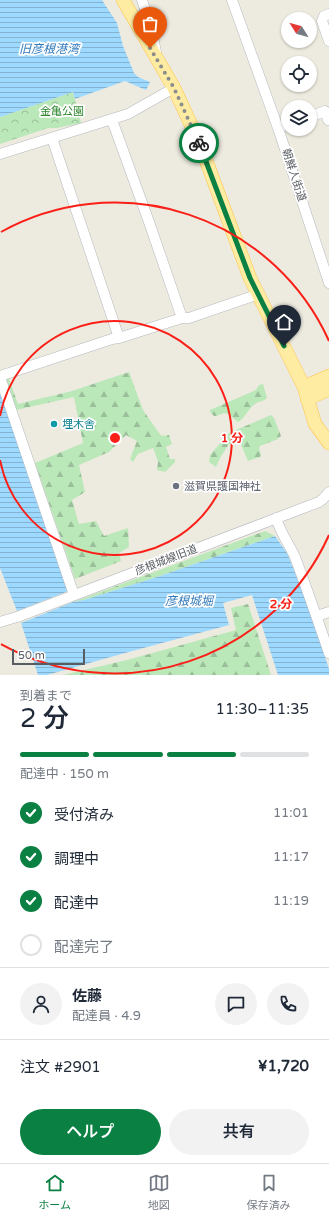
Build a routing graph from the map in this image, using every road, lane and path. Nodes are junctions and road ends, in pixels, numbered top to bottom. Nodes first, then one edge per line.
1 (123, 0) edge
2 (142, 0) edge
3 (232, 0) edge
4 (329, 14) edge
5 (329, 41) edge
6 (157, 59) junction
7 (174, 88) junction
8 (317, 114) edge
9 (329, 119) edge
10 (112, 120) junction
11 (281, 127) edge
12 (278, 128) junction
13 (52, 138) junction
14 (0, 154) edge
15 (329, 283) edge
16 (259, 294) junction
17 (182, 318) junction
18 (119, 338) junction
19 (329, 376) edge
20 (0, 377) edge
21 (329, 389) edge
22 (306, 393) junction
23 (329, 443) edge
24 (329, 492) edge
25 (276, 518) junction
26 (74, 594) junction
27 (329, 612) edge
28 (317, 616) junction
29 (0, 622) edge
30 (329, 654) edge

1 - 6 main road
2 - 6 street
3 - 12 street, 朝鮮人街道
4 - 5 street
6 - 7 main road
7 - 10 street
7 - 16 main road
8 - 9 street
10 - 13 street
10 - 17 street
11 - 12 street
12 - 15 street, 朝鮮人街道
13 - 14 street
13 - 18 street
16 - 17 street
16 - 22 main road
17 - 18 street
18 - 20 street
19 - 22 main road
20 - 26 street
21 - 22 main road
22 - 23 main road
24 - 25 street, 彦根城線旧道
25 - 26 street, 彦根城線旧道
25 - 28 street
26 - 29 street, 彦根城線旧道
27 - 28 street
28 - 30 street

